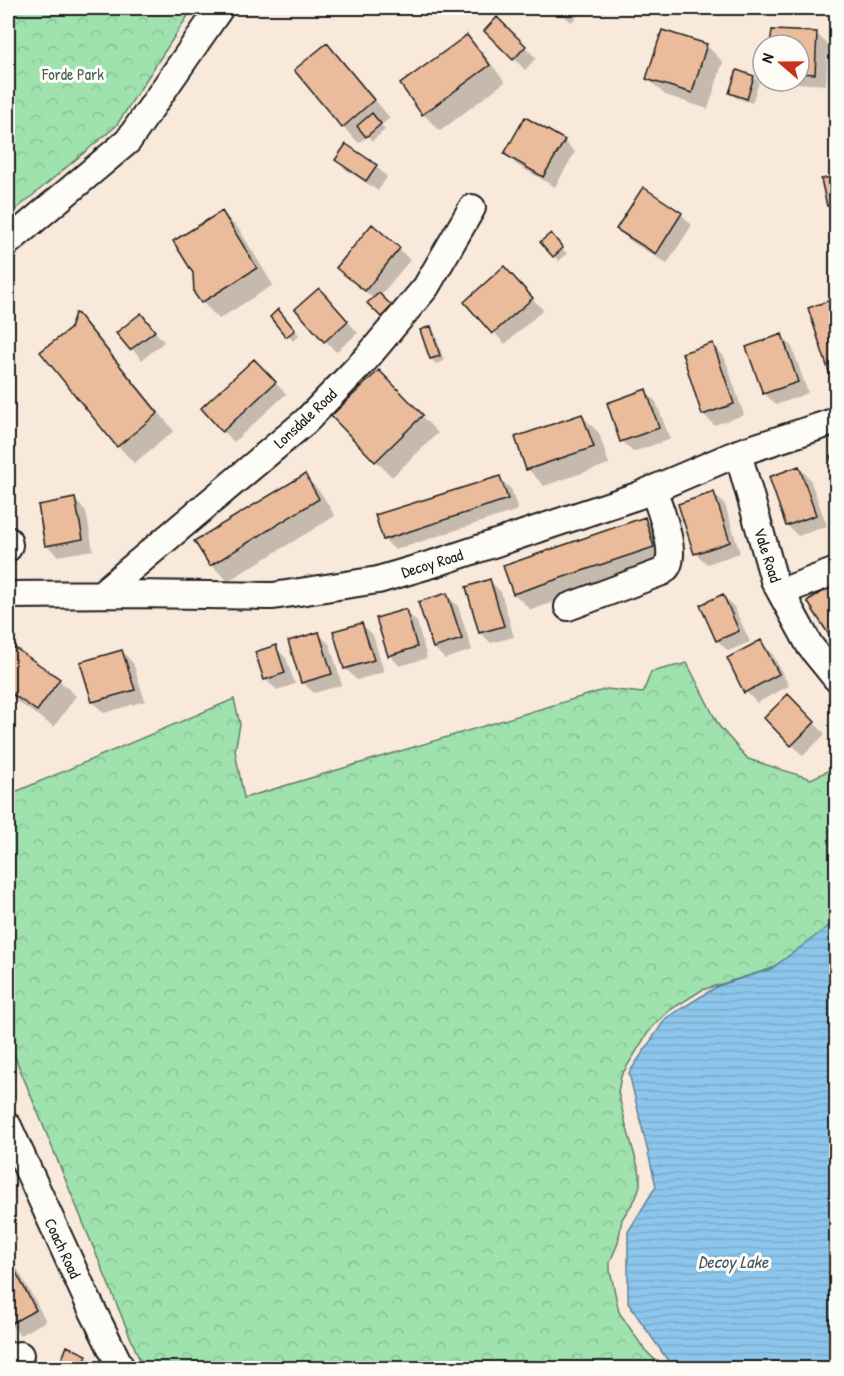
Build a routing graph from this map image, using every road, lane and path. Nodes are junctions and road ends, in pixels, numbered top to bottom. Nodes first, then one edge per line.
1 (220, 8) edge
2 (472, 208) dead end
3 (8, 242) edge
4 (837, 421) edge
5 (738, 453) junction
6 (653, 489) junction
7 (8, 540) edge
8 (8, 548) edge
9 (837, 572) edge
10 (781, 592) junction
11 (101, 594) junction
12 (8, 595) edge
13 (568, 607) dead end
14 (837, 678) edge
15 (8, 1126) edge
16 (121, 1368) edge

1 - 3 street
2 - 11 street, Lonsdale Road
4 - 5 street, Decoy Road
5 - 6 street, Decoy Road
5 - 10 street, Vale Road
6 - 11 street, Decoy Road
6 - 13 street
7 - 8 street
9 - 10 street
10 - 14 street, Vale Road
11 - 12 street, Decoy Road
15 - 16 street, Coach Road

